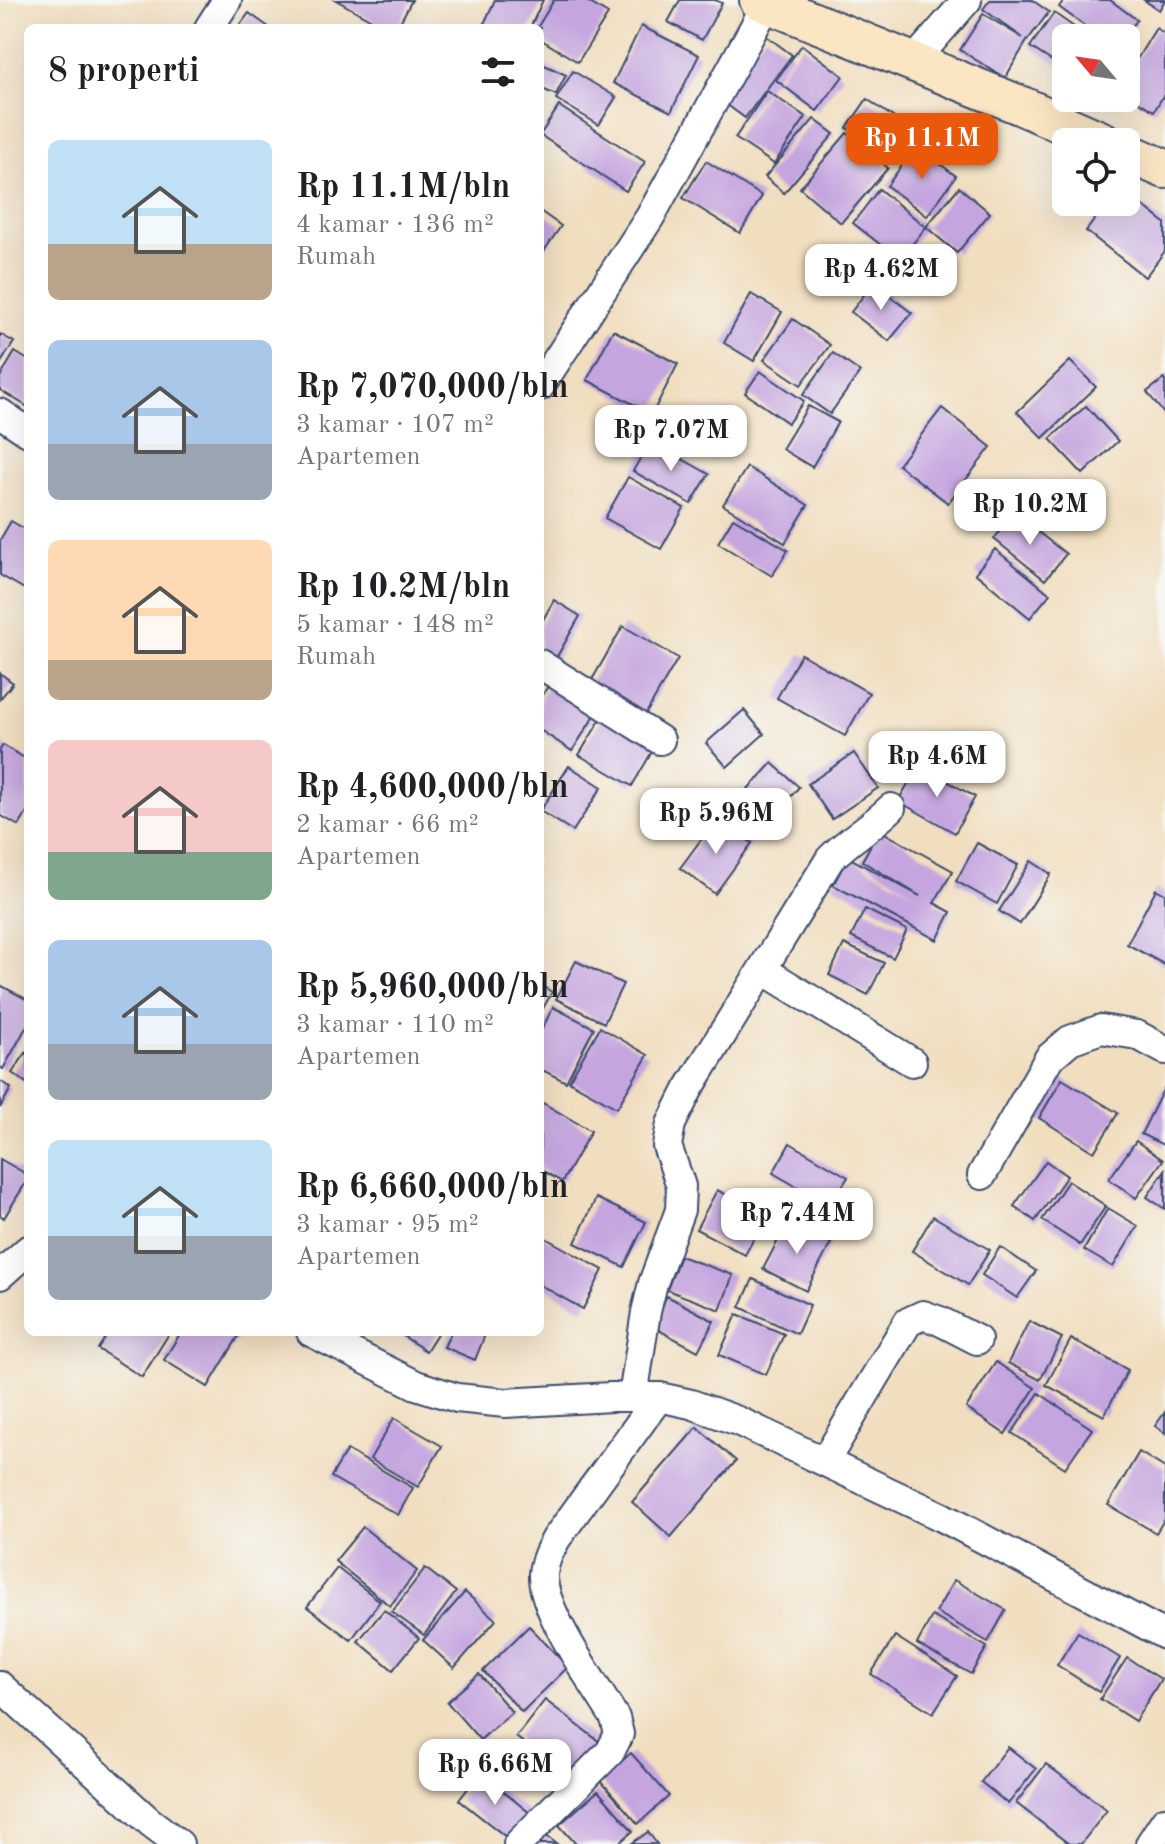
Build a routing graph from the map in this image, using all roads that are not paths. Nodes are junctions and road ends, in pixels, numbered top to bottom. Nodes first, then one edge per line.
1 (227, 0) edge
2 (967, 0) edge
3 (763, 2) edge
4 (212, 24) edge
5 (914, 61) junction
6 (1072, 128) edge
7 (1140, 158) edge
8 (1165, 169) edge
9 (544, 380) edge
10 (0, 413) edge
11 (24, 429) edge
12 (544, 667) edge
13 (660, 740) dead end
14 (891, 808) dead end
15 (763, 970) junction
16 (1165, 1050) edge
17 (912, 1062) dead end
18 (982, 1175) dead end
19 (24, 1254) edge
20 (0, 1275) edge
21 (319, 1336) edge
22 (977, 1340) dead end
23 (646, 1397) junction
24 (825, 1461) junction
25 (1165, 1635) edge
26 (0, 1686) edge
27 (1165, 1821) edge
28 (179, 1844) edge
29 (518, 1844) edge
30 (1150, 1844) edge

1 - 4 street
2 - 5 street
3 - 5 main road
3 - 9 street
5 - 6 main road
7 - 8 main road
10 - 11 street
12 - 13 street
14 - 15 street
15 - 17 street
15 - 23 street
16 - 18 street
19 - 20 street
21 - 23 street
22 - 24 street
23 - 24 street
23 - 29 street
24 - 25 street
26 - 28 street
27 - 30 street

